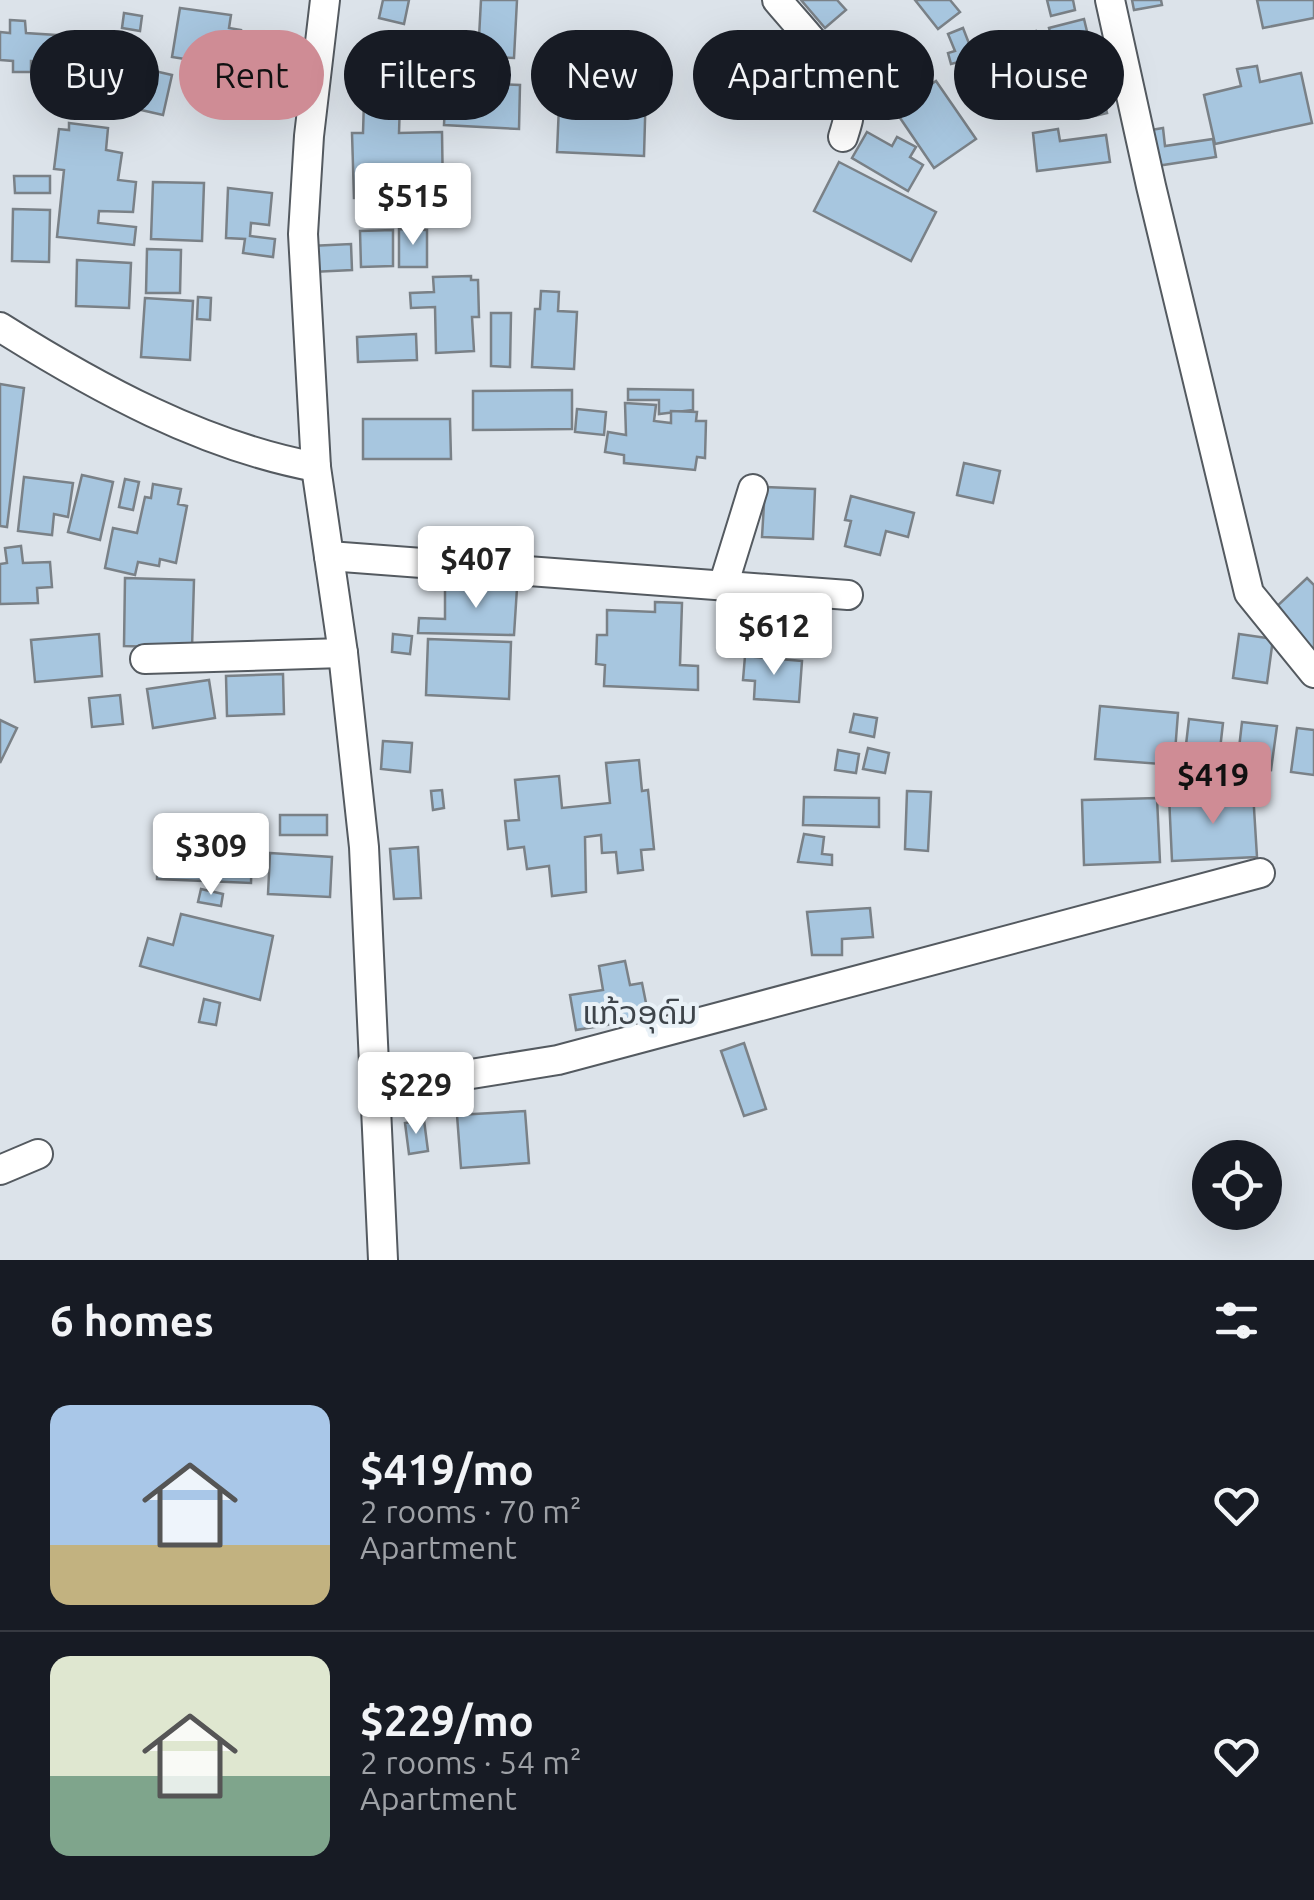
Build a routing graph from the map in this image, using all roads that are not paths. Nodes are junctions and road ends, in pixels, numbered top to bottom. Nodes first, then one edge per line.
1 (326, 0) edge
2 (777, 0) edge
3 (1110, 0) edge
4 (843, 137) dead end
5 (0, 327) edge
6 (316, 468) junction
7 (753, 490) dead end
8 (330, 556) junction
9 (723, 586) junction
10 (848, 595) dead end
11 (343, 653) junction
12 (145, 659) dead end
13 (1314, 673) edge
14 (1260, 872) dead end
15 (378, 1089) junction
16 (38, 1154) dead end
17 (0, 1170) edge
18 (384, 1260) edge

1 - 6 street
2 - 4 street
3 - 13 street
5 - 6 street
6 - 8 street
7 - 9 street
8 - 9 street
8 - 11 street
9 - 10 street
11 - 12 street
11 - 15 street
14 - 15 street
15 - 18 street
16 - 17 street

